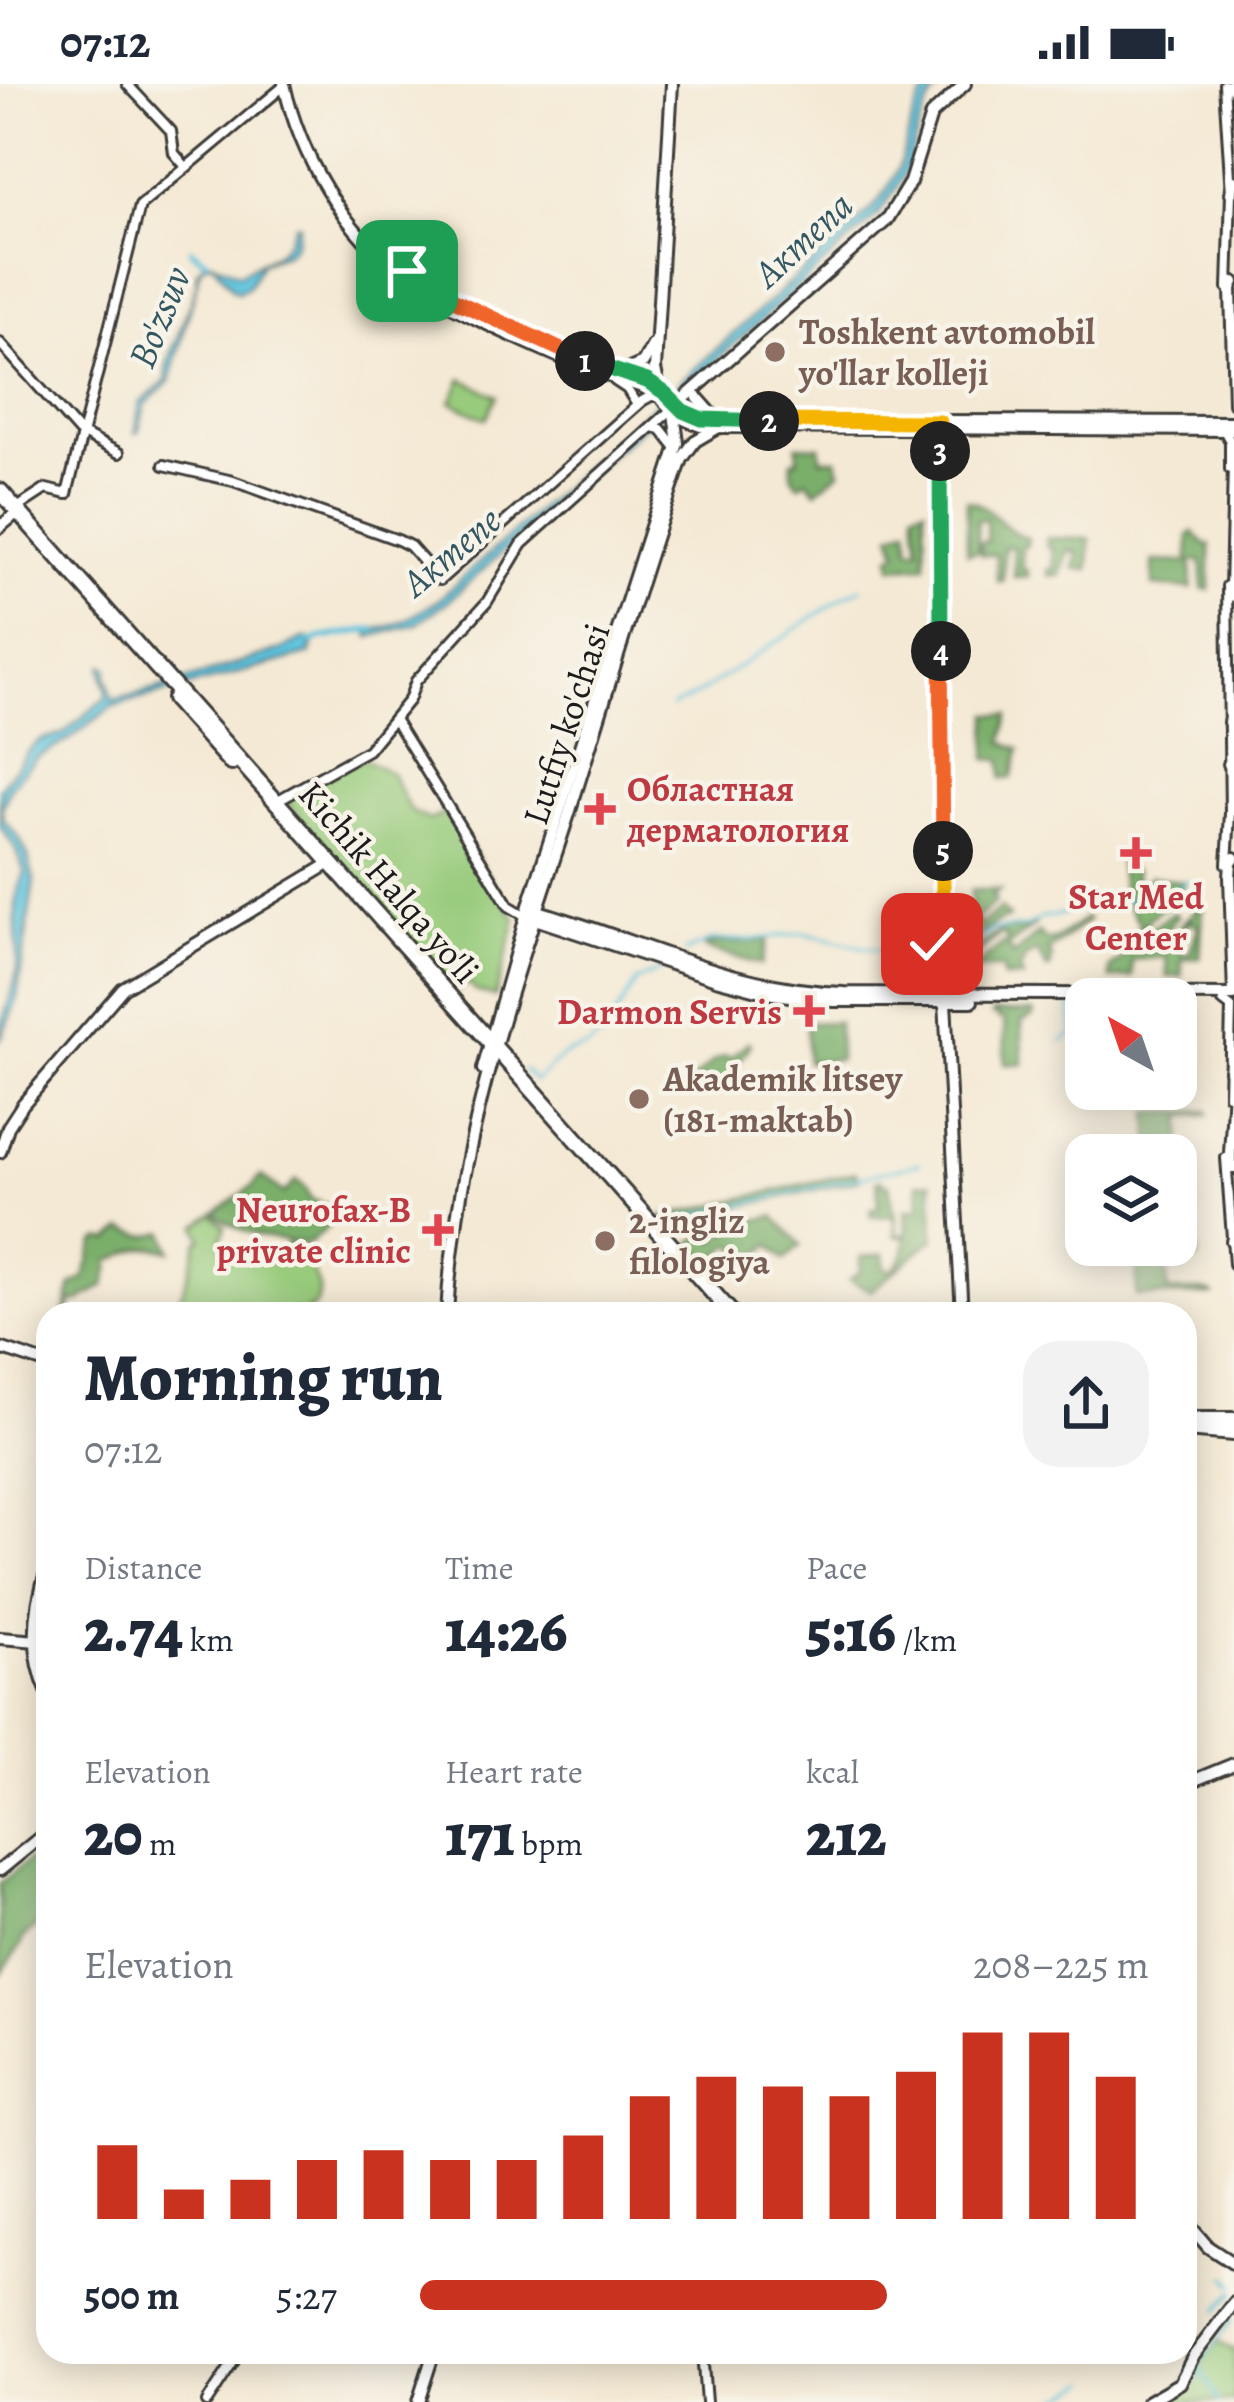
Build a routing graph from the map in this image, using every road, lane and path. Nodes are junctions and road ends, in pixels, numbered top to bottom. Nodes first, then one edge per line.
1 (127, 84) edge
2 (670, 84) edge
3 (968, 84) edge
4 (286, 85) edge
5 (1229, 86) edge
6 (187, 168) junction
7 (1232, 187) edge
8 (1234, 282) edge
9 (0, 343) edge
10 (552, 349) junction
11 (602, 374) junction
12 (620, 374) junction
13 (693, 397) junction
14 (638, 402) junction
15 (1234, 403) edge
16 (670, 404) junction
17 (724, 424) junction
18 (942, 425) junction
19 (1226, 426) edge
20 (652, 428) junction
21 (82, 434) junction
22 (677, 448) junction
23 (119, 453) dead end
24 (164, 465) dead end
25 (1234, 466) edge
26 (1232, 481) edge
27 (0, 491) edge
28 (0, 501) edge
29 (15, 512) junction
30 (0, 527) edge
31 (640, 575) junction
32 (1234, 596) edge
33 (1234, 706) edge
34 (394, 719) junction
35 (200, 721) junction
36 (1229, 722) junction
37 (1232, 767) edge
38 (276, 801) junction
39 (563, 817) junction
40 (1234, 859) edge
41 (325, 864) junction
42 (532, 913) junction
43 (946, 918) junction
44 (948, 961) junction
45 (945, 998) junction
46 (1010, 998) junction
47 (1065, 998) edge
48 (1197, 998) edge
49 (1228, 998) edge
50 (1065, 1000) edge
51 (493, 1048) junction
52 (1232, 1069) edge
53 (1234, 1090) edge
54 (0, 1148) edge
55 (1234, 1168) edge
56 (1233, 1240) edge
57 (1234, 1264) edge
58 (444, 1302) edge
59 (717, 1302) edge
60 (963, 1302) edge
61 (0, 1345) edge
62 (36, 1357) edge
63 (1197, 1425) edge
64 (1197, 1426) edge
65 (1234, 1427) edge
66 (0, 1638) edge
67 (36, 1641) edge
68 (1234, 1761) edge
69 (1197, 1775) edge
70 (36, 1838) edge
71 (0, 1867) edge
72 (1197, 2240) edge
73 (1234, 2265) edge
74 (1234, 2306) edge
75 (1197, 2357) edge
76 (231, 2364) edge
77 (430, 2364) edge
78 (702, 2364) edge
79 (1193, 2364) edge
80 (207, 2402) edge
81 (418, 2402) edge
82 (706, 2402) edge
83 (1150, 2402) edge

1 - 6 street
2 - 12 main road
2 - 16 main road, Lutfiy ko'chasi
3 - 13 main road
3 - 13 main road
4 - 6 street
4 - 10 main road
5 - 7 street
6 - 21 street
7 - 19 street
8 - 15 main road
9 - 21 street
10 - 11 main road
10 - 12 main road
11 - 14 street
11 - 16 main road
12 - 16 main road
13 - 16 main road
13 - 17 main road
14 - 16 street
14 - 24 street
16 - 17 main road
16 - 20 street
16 - 22 main road, Lutfiy ko'chasi
17 - 18 main road
17 - 31 main road, Lutfiy ko'chasi
18 - 19 main road
18 - 43 main road
19 - 26 street
20 - 22 street
20 - 34 street
21 - 23 street
21 - 29 street
22 - 31 main road, Lutfiy ko'chasi
25 - 26 main road
26 - 32 main road
26 - 36 street
27 - 29 highway, Kichik Halqa yo'li
28 - 29 highway, Kichik Halqa yo'li
29 - 30 main road
29 - 35 highway, Kichik Halqa yo'li
31 - 39 main road, Lutfiy ko'chasi
33 - 36 main road
34 - 38 street
34 - 42 street
35 - 38 highway, Kichik Halqa yo'li
35 - 41 highway, Kichik Halqa yo'li
36 - 37 street
37 - 49 street
38 - 41 highway, Kichik Halqa yo'li
39 - 42 main road, Lutfiy ko'chasi
39 - 42 main road, Lutfiy ko'chasi
40 - 49 main road
41 - 51 highway, Kichik Halqa yo'li
41 - 54 main road
42 - 45 main road
42 - 51 main road, Lutfiy ko'chasi
43 - 44 main road
43 - 44 main road
44 - 45 main road
45 - 46 main road
45 - 60 main road
46 - 47 main road
46 - 50 main road
48 - 49 main road
49 - 52 street
51 - 58 main road, Lutfiy ko'chasi
51 - 59 highway, Kichik Halqa yo'li
52 - 56 street
53 - 55 main road
56 - 57 street
61 - 62 main road
63 - 65 highway
64 - 65 highway
66 - 67 main road
68 - 69 main road
70 - 71 main road
72 - 73 main road
74 - 75 main road
76 - 80 street
77 - 81 main road
78 - 82 street
79 - 83 main road

